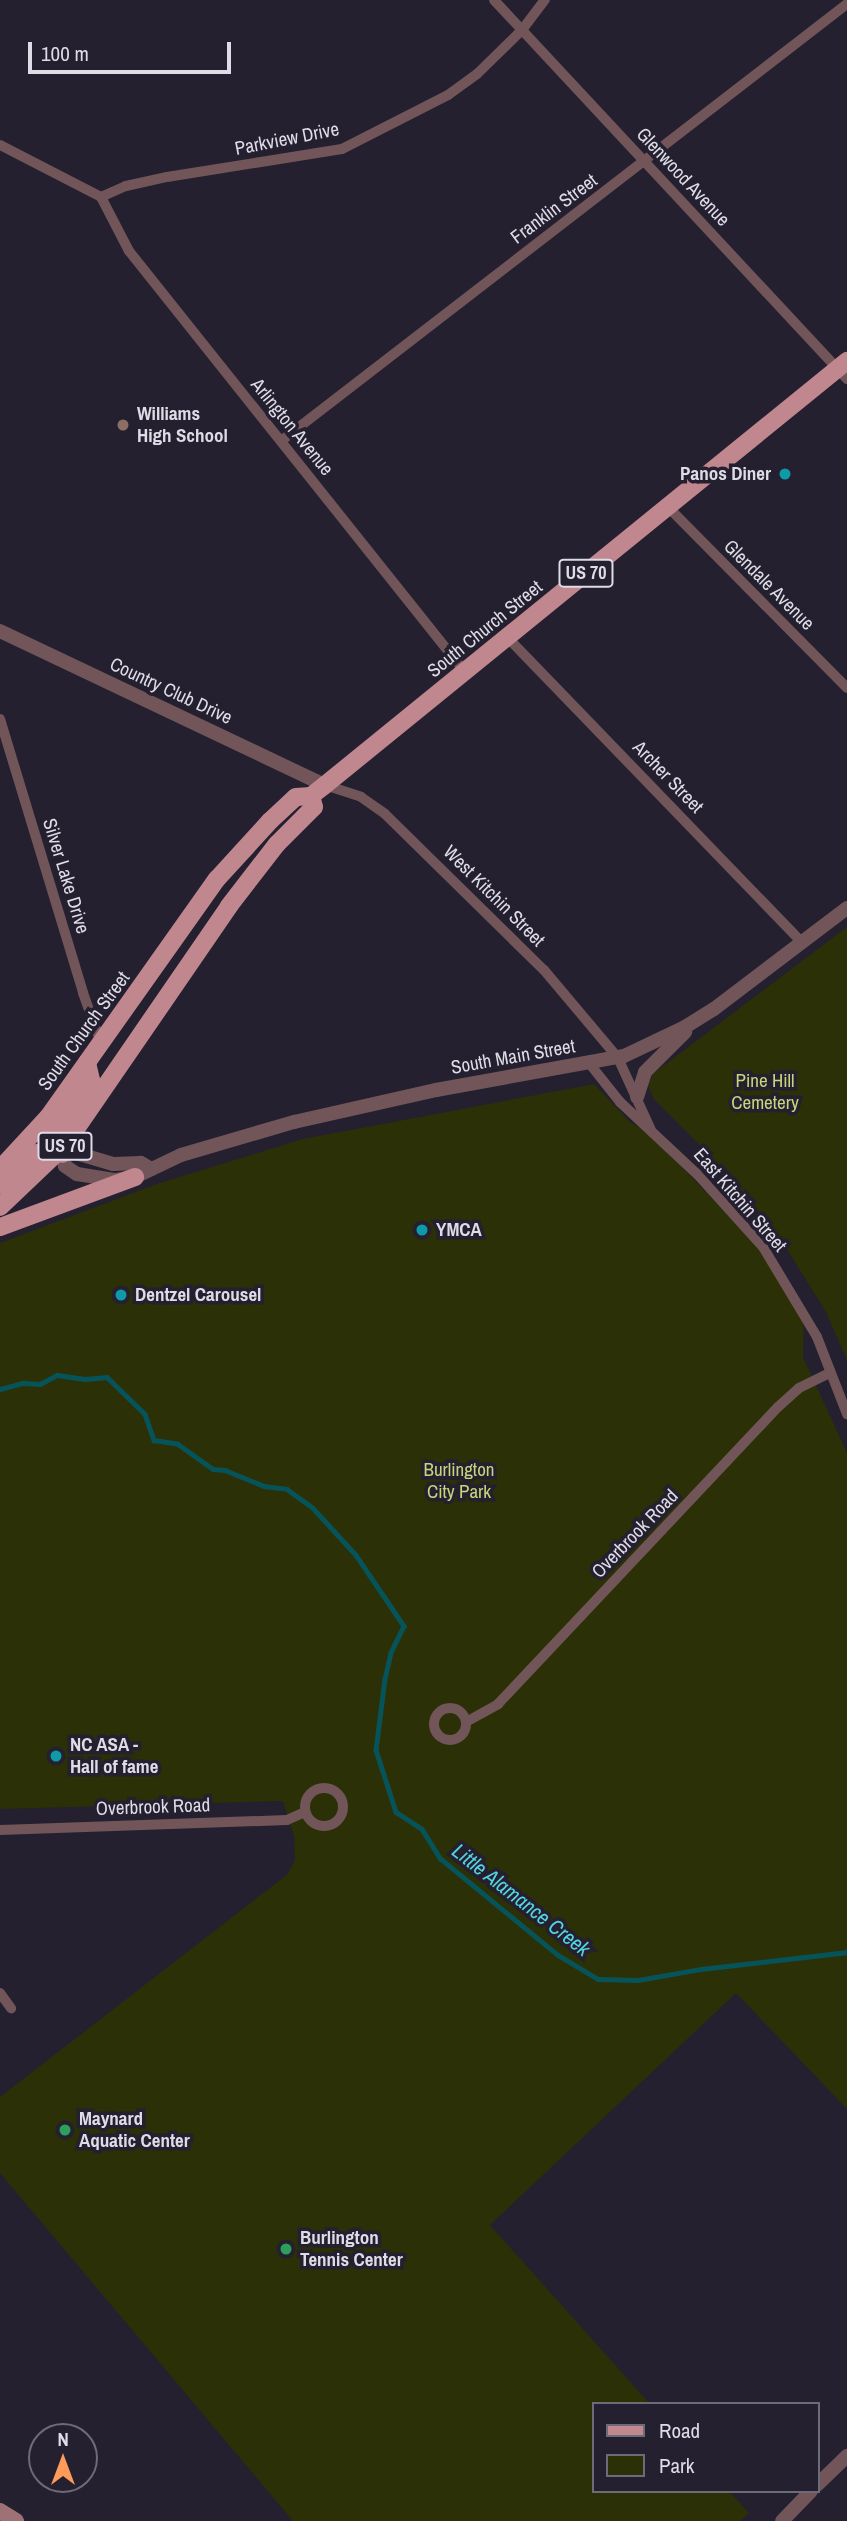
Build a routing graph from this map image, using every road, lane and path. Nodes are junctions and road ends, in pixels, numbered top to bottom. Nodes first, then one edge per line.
1 (494, 0) edge
2 (545, 0) edge
3 (847, 4) edge
4 (522, 30) junction
5 (0, 145) edge
6 (644, 162) junction
7 (100, 197) junction
8 (844, 369) edge
9 (281, 441) junction
10 (667, 506) junction
11 (0, 631) edge
12 (508, 638) junction
13 (465, 673) junction
14 (847, 688) edge
15 (0, 719) edge
16 (318, 791) junction
17 (847, 908) edge
18 (802, 942) junction
19 (698, 1019) junction
20 (102, 1043) junction
21 (618, 1058) junction
22 (87, 1062) junction
23 (589, 1063) junction
24 (637, 1097) junction
25 (651, 1129) junction
26 (59, 1152) junction
27 (0, 1168) edge
28 (152, 1169) junction
29 (135, 1177) junction
30 (0, 1185) edge
31 (0, 1207) edge
32 (0, 1227) edge
33 (830, 1373) junction
34 (847, 1414) edge
35 (466, 1723) dead end
36 (305, 1812) dead end
37 (0, 1830) edge
38 (0, 1993) edge
39 (11, 2008) dead end
40 (847, 2456) edge
41 (819, 2483) edge
42 (809, 2493) edge
43 (0, 2511) edge
44 (16, 2521) edge
45 (782, 2521) edge

1 - 4 street, Glenwood Avenue
2 - 4 street, Parkview Drive
3 - 6 street, Franklin Street
4 - 6 street, Glenwood Avenue
4 - 7 street, Parkview Drive
5 - 7 street
6 - 8 street, Glenwood Avenue
6 - 9 street, Franklin Street
7 - 9 street, Arlington Avenue
8 - 10 main road, South Church Street / US 70
9 - 13 street, Arlington Avenue
10 - 12 main road, South Church Street / US 70
10 - 14 street, Glendale Avenue
11 - 16 street, Country Club Drive
12 - 13 main road, South Church Street / US 70
12 - 18 street, Archer Street
13 - 16 main road, South Church Street / US 70
15 - 20 street, Silver Lake Drive
16 - 20 main road, South Church Street / US 70
16 - 21 street, West Kitchin Street
16 - 26 main road, South Church Street / US 70
17 - 18 street, South Main Street
18 - 19 street, South Main Street
19 - 21 street, South Main Street
19 - 24 street
20 - 22 main road, South Church Street / US 70
21 - 23 street, South Main Street
21 - 24 street, East Kitchin Street
22 - 26 main road
22 - 27 main road, South Church Street / US 70
23 - 25 street, East Kitchin Street
23 - 28 street, South Main Street
24 - 25 street, East Kitchin Street
25 - 33 street, East Kitchin Street
26 - 28 street
26 - 29 street, South Main Street
26 - 30 main road
26 - 31 main road, South Church Street / US 70
28 - 29 street, South Main Street
29 - 32 main road
33 - 34 street, East Kitchin Street
33 - 35 street, Overbrook Road
36 - 37 street, Overbrook Road
38 - 39 street
40 - 41 street
42 - 45 street
43 - 44 main road

